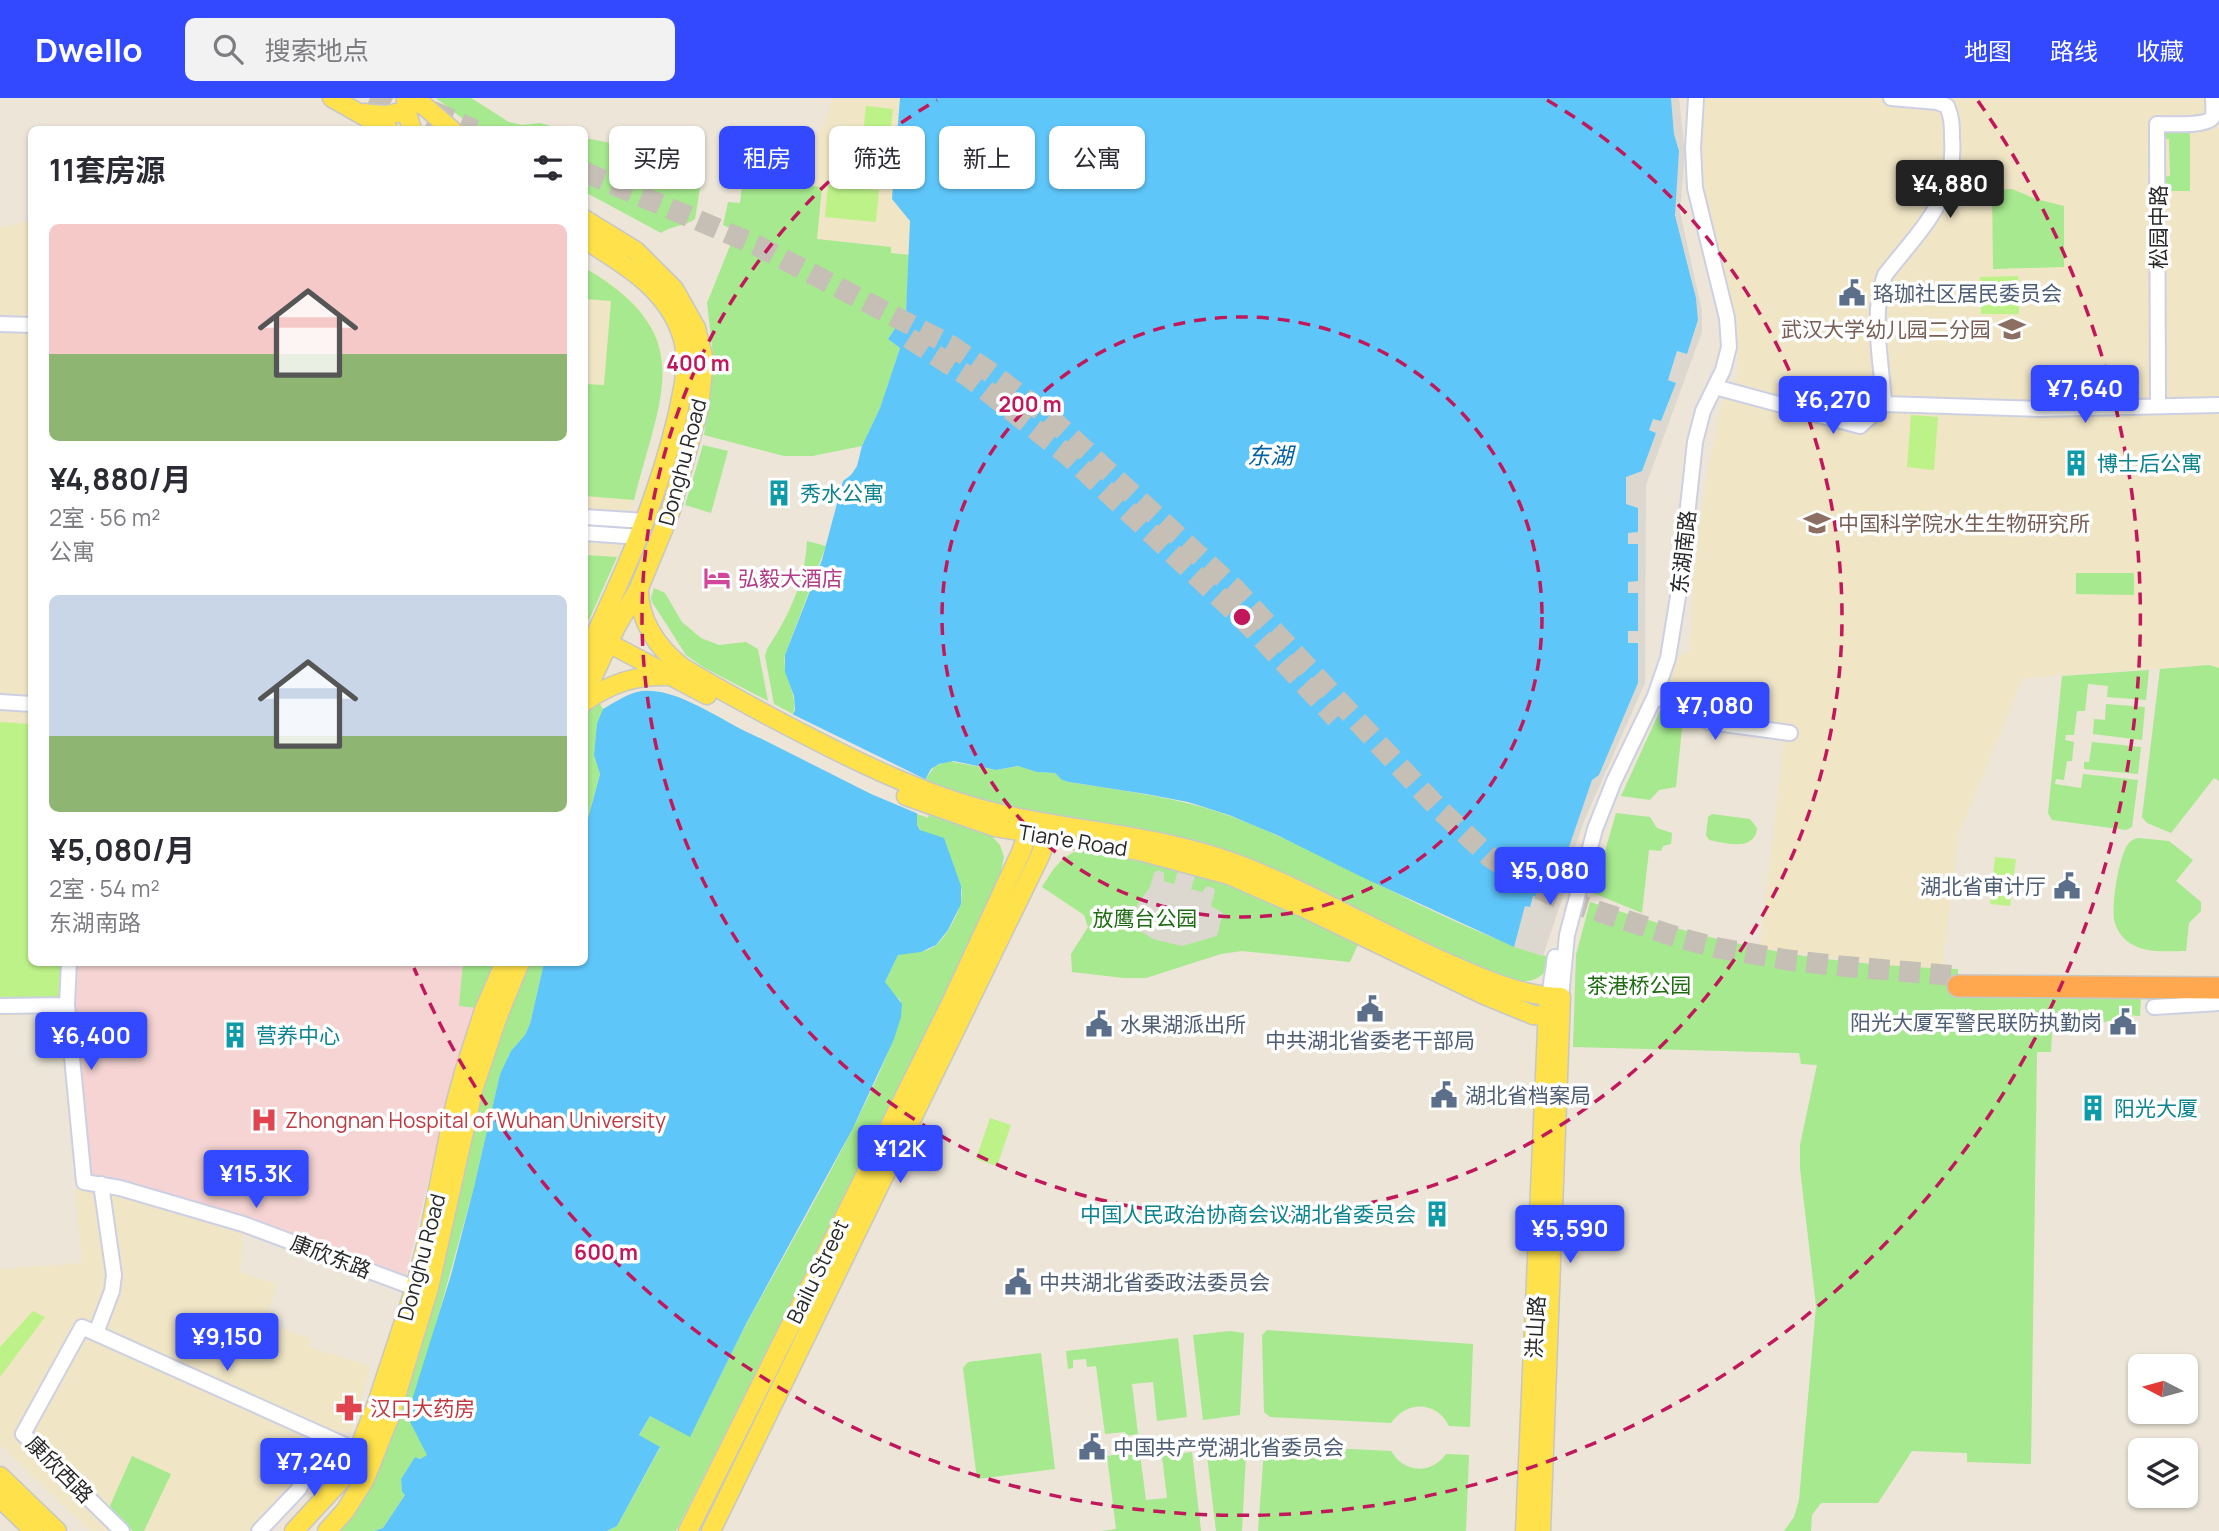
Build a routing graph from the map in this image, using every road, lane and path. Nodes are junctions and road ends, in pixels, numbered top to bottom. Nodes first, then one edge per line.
1 (332, 98) edge
2 (375, 98) edge
3 (1696, 98) edge
4 (1891, 98) edge
5 (2213, 98) edge
6 (412, 102) edge
7 (357, 113) junction
8 (381, 126) edge
9 (412, 126) edge
10 (441, 126) tunnel mouth
11 (588, 221) edge
12 (588, 242) edge
13 (0, 324) edge
14 (28, 325) edge
15 (1715, 387) junction
16 (1884, 404) junction
17 (2219, 405) edge
18 (2158, 406) junction
19 (588, 518) edge
20 (643, 529) junction
21 (588, 533) edge
22 (639, 589) junction
23 (602, 640) junction
24 (588, 655) edge
25 (671, 676) junction
26 (588, 686) edge
27 (1655, 695) junction
28 (588, 697) edge
29 (0, 702) edge
30 (28, 704) edge
31 (771, 722) junction
32 (1790, 733) dead end
33 (1030, 827) junction
34 (1049, 830) junction
35 (69, 966) edge
36 (503, 966) edge
37 (518, 966) edge
38 (2219, 978) edge
39 (2219, 988) edge
40 (1555, 997) junction
41 (2219, 1003) edge
42 (0, 1006) edge
43 (66, 1006) junction
44 (2154, 1007) dead end
45 (1553, 1018) junction
46 (101, 1184) junction
47 (415, 1288) junction
48 (96, 1333) junction
49 (324, 1435) junction
50 (358, 1451) junction
51 (0, 1476) edge
52 (0, 1497) edge
53 (34, 1531) edge
54 (57, 1531) edge
55 (122, 1531) edge
56 (259, 1531) edge
57 (294, 1531) edge
58 (327, 1531) edge
59 (688, 1531) edge
60 (711, 1531) edge
61 (1525, 1531) edge
62 (1541, 1531) edge

1 - 2 main road
1 - 7 main road
3 - 15 street, 东湖南路
4 - 16 street
5 - 18 street, 松园中路
6 - 7 main road
6 - 9 main road
6 - 10 main road
7 - 8 main road
11 - 22 main road, Donghu Road
12 - 20 main road, Donghu Road
13 - 14 street
15 - 16 street
15 - 27 street, 东湖南路
16 - 18 street
17 - 18 street
19 - 20 street
20 - 21 street
20 - 23 main road, Donghu Road
22 - 23 main road, Donghu Road
22 - 31 main road, Tian'e Road
23 - 24 main road, Donghu Road
23 - 25 main road, Tian'e Road
23 - 26 main road, Donghu Road
25 - 28 main road
25 - 31 main road, Tian'e Road
27 - 32 street
27 - 40 street, 东湖南路
29 - 30 street
31 - 33 main road, Tian'e Road
33 - 34 main road, Tian'e Road
33 - 59 main road, Bailu Street
34 - 40 main road, Tian'e Road
34 - 45 main road, Tian'e Road
34 - 60 main road, Bailu Street
35 - 43 street
36 - 47 main road, Donghu Road
37 - 58 main road, Donghu Road
38 - 39 highway
40 - 45 main road, 洪山路
41 - 44 street
42 - 43 street
43 - 46 street, 康欣东路
45 - 61 main road, 洪山路
45 - 62 main road, 洪山路
46 - 47 street, 康欣东路
46 - 48 street
47 - 50 main road, Donghu Road
48 - 49 street
48 - 55 street, 康欣西路
49 - 50 street
49 - 56 street
50 - 57 main road, Donghu Road
51 - 54 main road
52 - 53 main road

